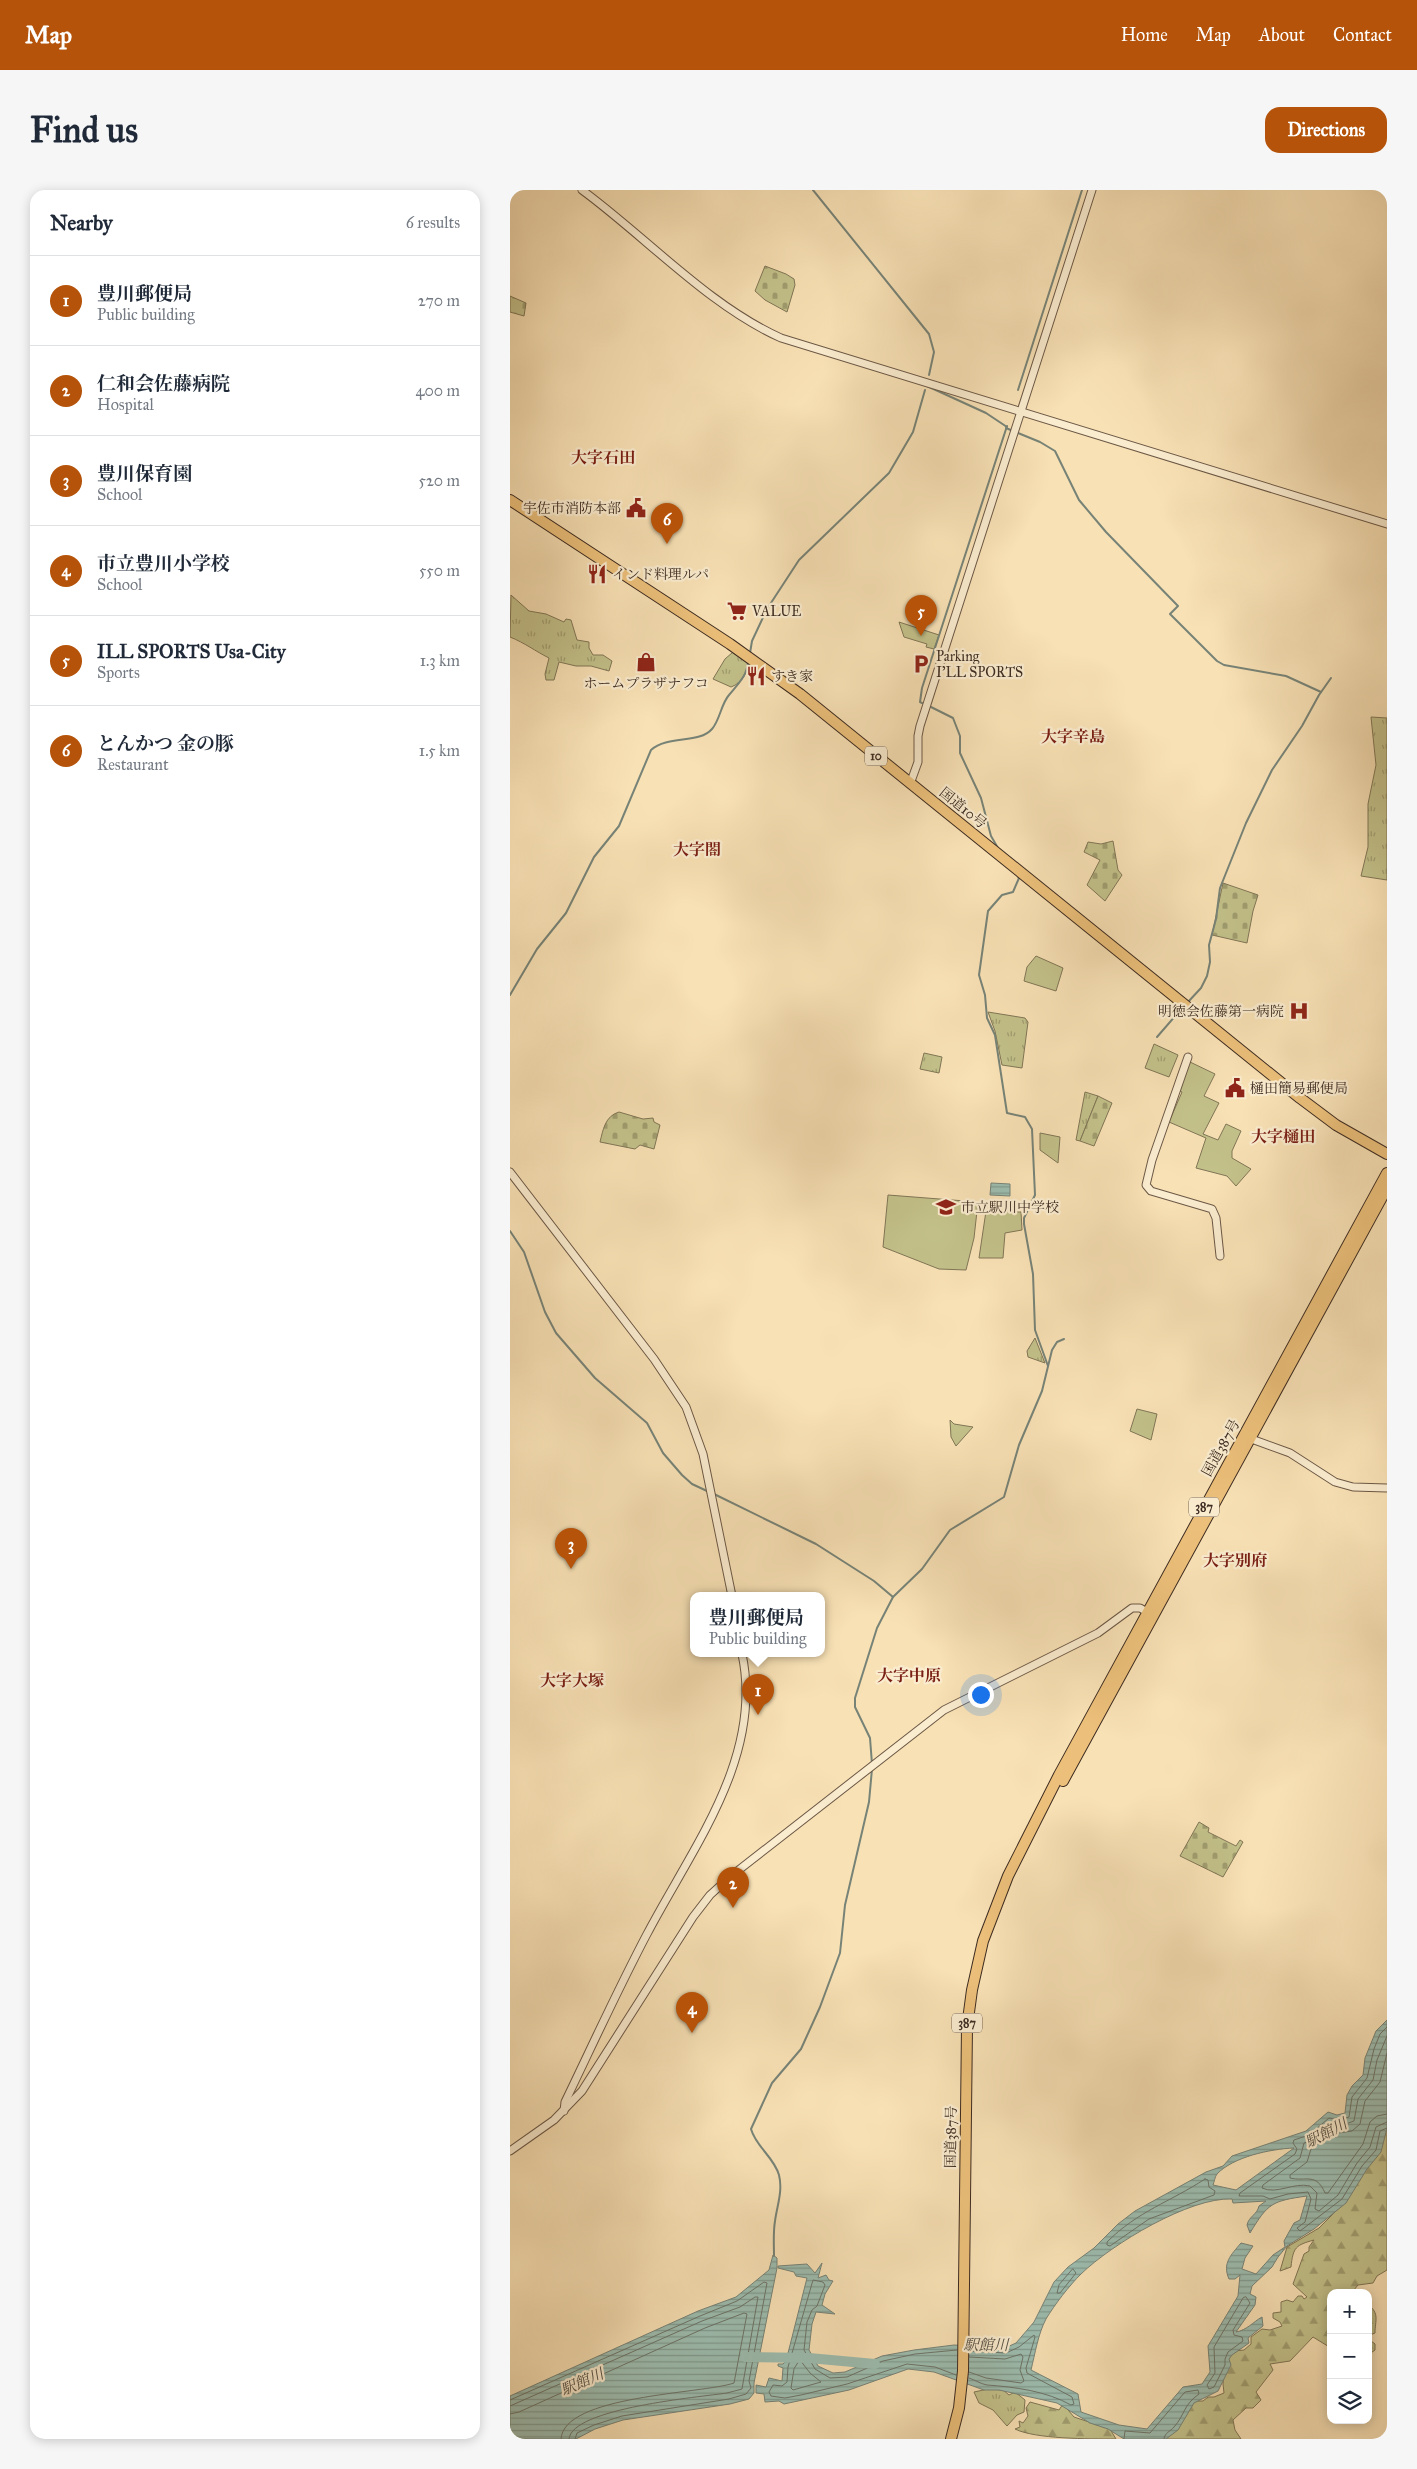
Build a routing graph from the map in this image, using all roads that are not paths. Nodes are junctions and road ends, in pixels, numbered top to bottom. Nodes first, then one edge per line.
1 (582, 190) edge
2 (1092, 190) edge
3 (1021, 411) junction
4 (510, 500) edge
5 (1387, 524) edge
6 (910, 784) junction
7 (1188, 1056) dead end
8 (1387, 1154) edge
9 (510, 1172) edge
10 (1387, 1173) edge
11 (1387, 1188) edge
12 (1220, 1256) dead end
13 (1246, 1438) junction
14 (1385, 1487) edge
15 (731, 1592) edge
16 (1150, 1614) junction
17 (742, 1657) edge
18 (564, 2111) junction
19 (510, 2151) edge
20 (951, 2439) edge

1 - 3 street
2 - 3 street
3 - 5 street
3 - 6 street
4 - 6 highway, 国道10号 / 10
6 - 8 highway, 国道10号 / 10
7 - 12 street
9 - 15 street
10 - 13 highway, 国道387号 / 387
11 - 13 highway, 国道387号 / 387
13 - 14 street
13 - 16 highway, 国道387号 / 387
16 - 18 street
16 - 20 highway, 国道387号 / 387
17 - 18 street
18 - 19 street

